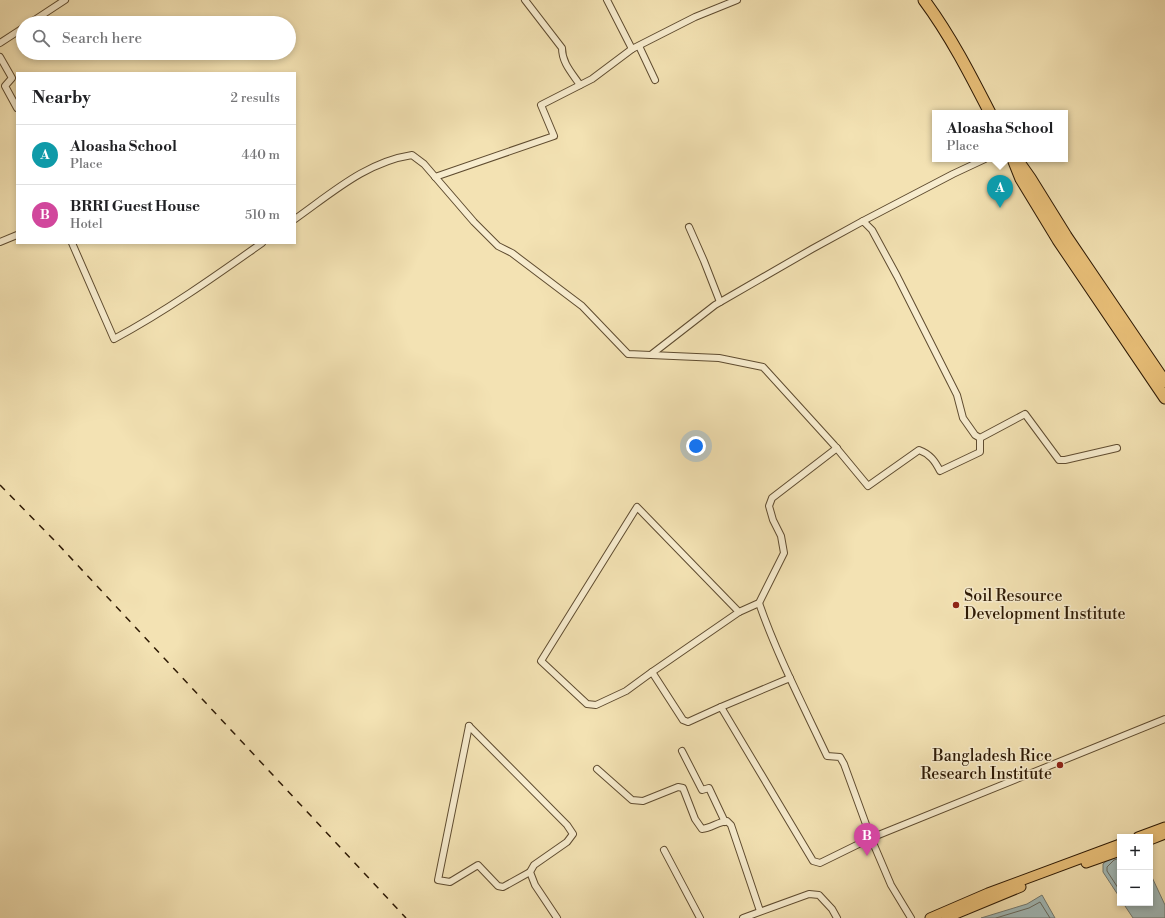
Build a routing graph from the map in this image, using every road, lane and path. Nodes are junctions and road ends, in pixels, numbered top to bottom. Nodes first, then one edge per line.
1 (65, 0) edge
2 (525, 0) edge
3 (607, 0) edge
4 (737, 0) edge
5 (924, 0) edge
6 (41, 16) edge
7 (16, 33) edge
8 (0, 43) edge
9 (639, 46) junction
10 (632, 49) junction
11 (0, 57) edge
12 (655, 80) dead end
13 (580, 85) junction
14 (16, 106) edge
15 (988, 110) edge
16 (979, 162) edge
17 (1014, 162) edge
18 (1018, 162) edge
19 (435, 177) junction
20 (296, 218) edge
21 (863, 221) junction
22 (689, 227) dead end
23 (16, 235) edge
24 (0, 242) edge
25 (72, 244) edge
26 (261, 244) edge
27 (720, 302) junction
28 (652, 354) junction
29 (1165, 382) edge
30 (1165, 398) edge
31 (980, 438) junction
32 (837, 448) junction
33 (1118, 448) dead end
34 (759, 602) junction
35 (739, 612) junction
36 (652, 672) junction
37 (790, 678) junction
38 (721, 707) junction
39 (1165, 719) edge
40 (682, 751) dead end
41 (597, 769) dead end
42 (725, 822) junction
43 (1165, 827) edge
44 (1146, 834) edge
45 (1165, 834) edge
46 (871, 838) junction
47 (1153, 839) edge
48 (1117, 845) edge
49 (664, 850) dead end
50 (1117, 852) edge
51 (530, 872) junction
52 (760, 911) junction
53 (557, 918) edge
54 (700, 918) edge
55 (743, 918) edge
56 (837, 918) edge
57 (911, 918) edge
58 (930, 918) edge
59 (946, 918) edge

1 - 6 street
2 - 13 street
3 - 10 street
4 - 9 street
5 - 15 highway
7 - 8 street
9 - 10 street
9 - 12 street
10 - 13 street
11 - 14 street
13 - 19 street
16 - 21 street
17 - 30 highway
18 - 29 highway
19 - 20 street
19 - 28 street
21 - 27 street
21 - 31 street
22 - 27 street
23 - 24 street
25 - 26 street
27 - 28 street
28 - 32 street
31 - 32 street
31 - 33 street
32 - 34 street
34 - 35 street
34 - 37 street
35 - 36 street
35 - 36 street
36 - 38 street
37 - 38 street
37 - 46 street
38 - 46 street
39 - 46 street
40 - 42 street
41 - 42 street
42 - 52 street
43 - 44 main road
45 - 47 main road
46 - 57 street
48 - 58 main road
49 - 54 street
50 - 59 main road
51 - 51 street
51 - 53 street
52 - 55 street
52 - 56 street

